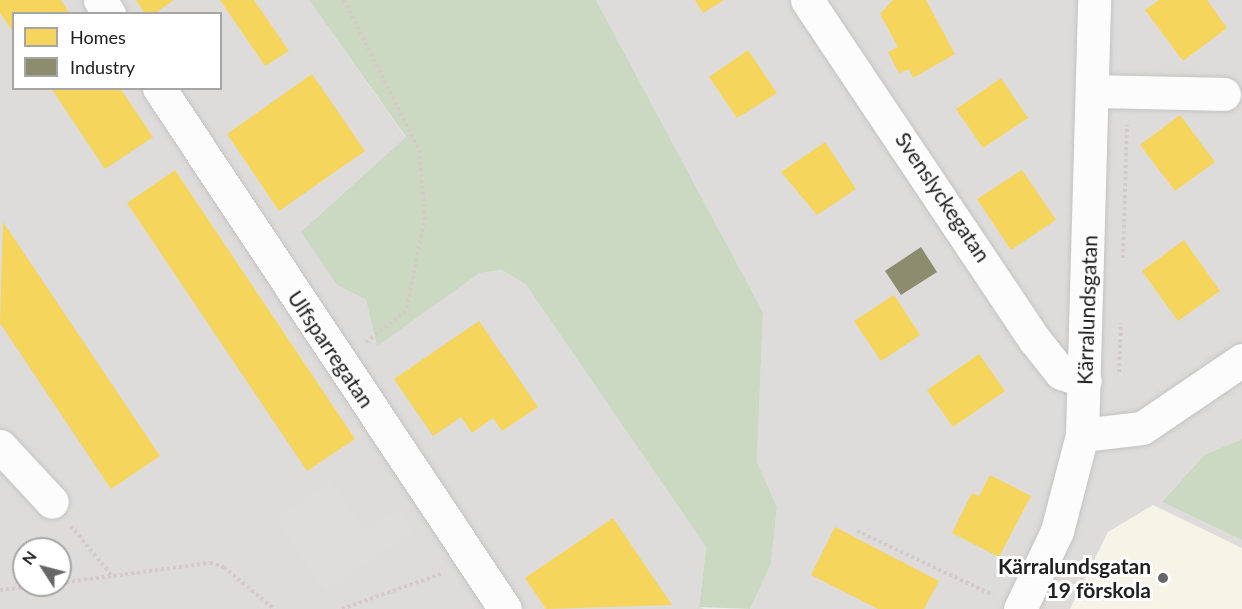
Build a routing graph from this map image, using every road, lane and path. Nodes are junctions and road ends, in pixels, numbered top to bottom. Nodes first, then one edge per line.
1 (344, 0) edge
2 (807, 0) edge
3 (1094, 0) edge
4 (160, 90) edge
5 (1092, 91) junction
6 (1224, 94) dead end
7 (1242, 360) edge
8 (338, 361) junction
9 (1085, 381) junction
10 (1082, 435) junction
11 (5, 464) edge
12 (52, 502) joint
13 (857, 531) dead end
14 (449, 571) dead end
15 (112, 577) junction
16 (72, 582) edge
17 (1011, 604) edge
18 (274, 609) edge
19 (342, 609) edge
20 (505, 609) edge

1 - 8 path
2 - 9 street, Svenslyckegatan
3 - 5 street, Kärralundsgatan
4 - 8 street, Ulfsparregatan
5 - 6 street
5 - 9 street, Kärralundsgatan
7 - 10 street
8 - 20 street, Ulfsparregatan
9 - 10 street, Kärralundsgatan
10 - 17 street, Kärralundsgatan
11 - 12 street
12 - 15 path
13 - 17 path
14 - 19 path
15 - 16 path
15 - 18 path

